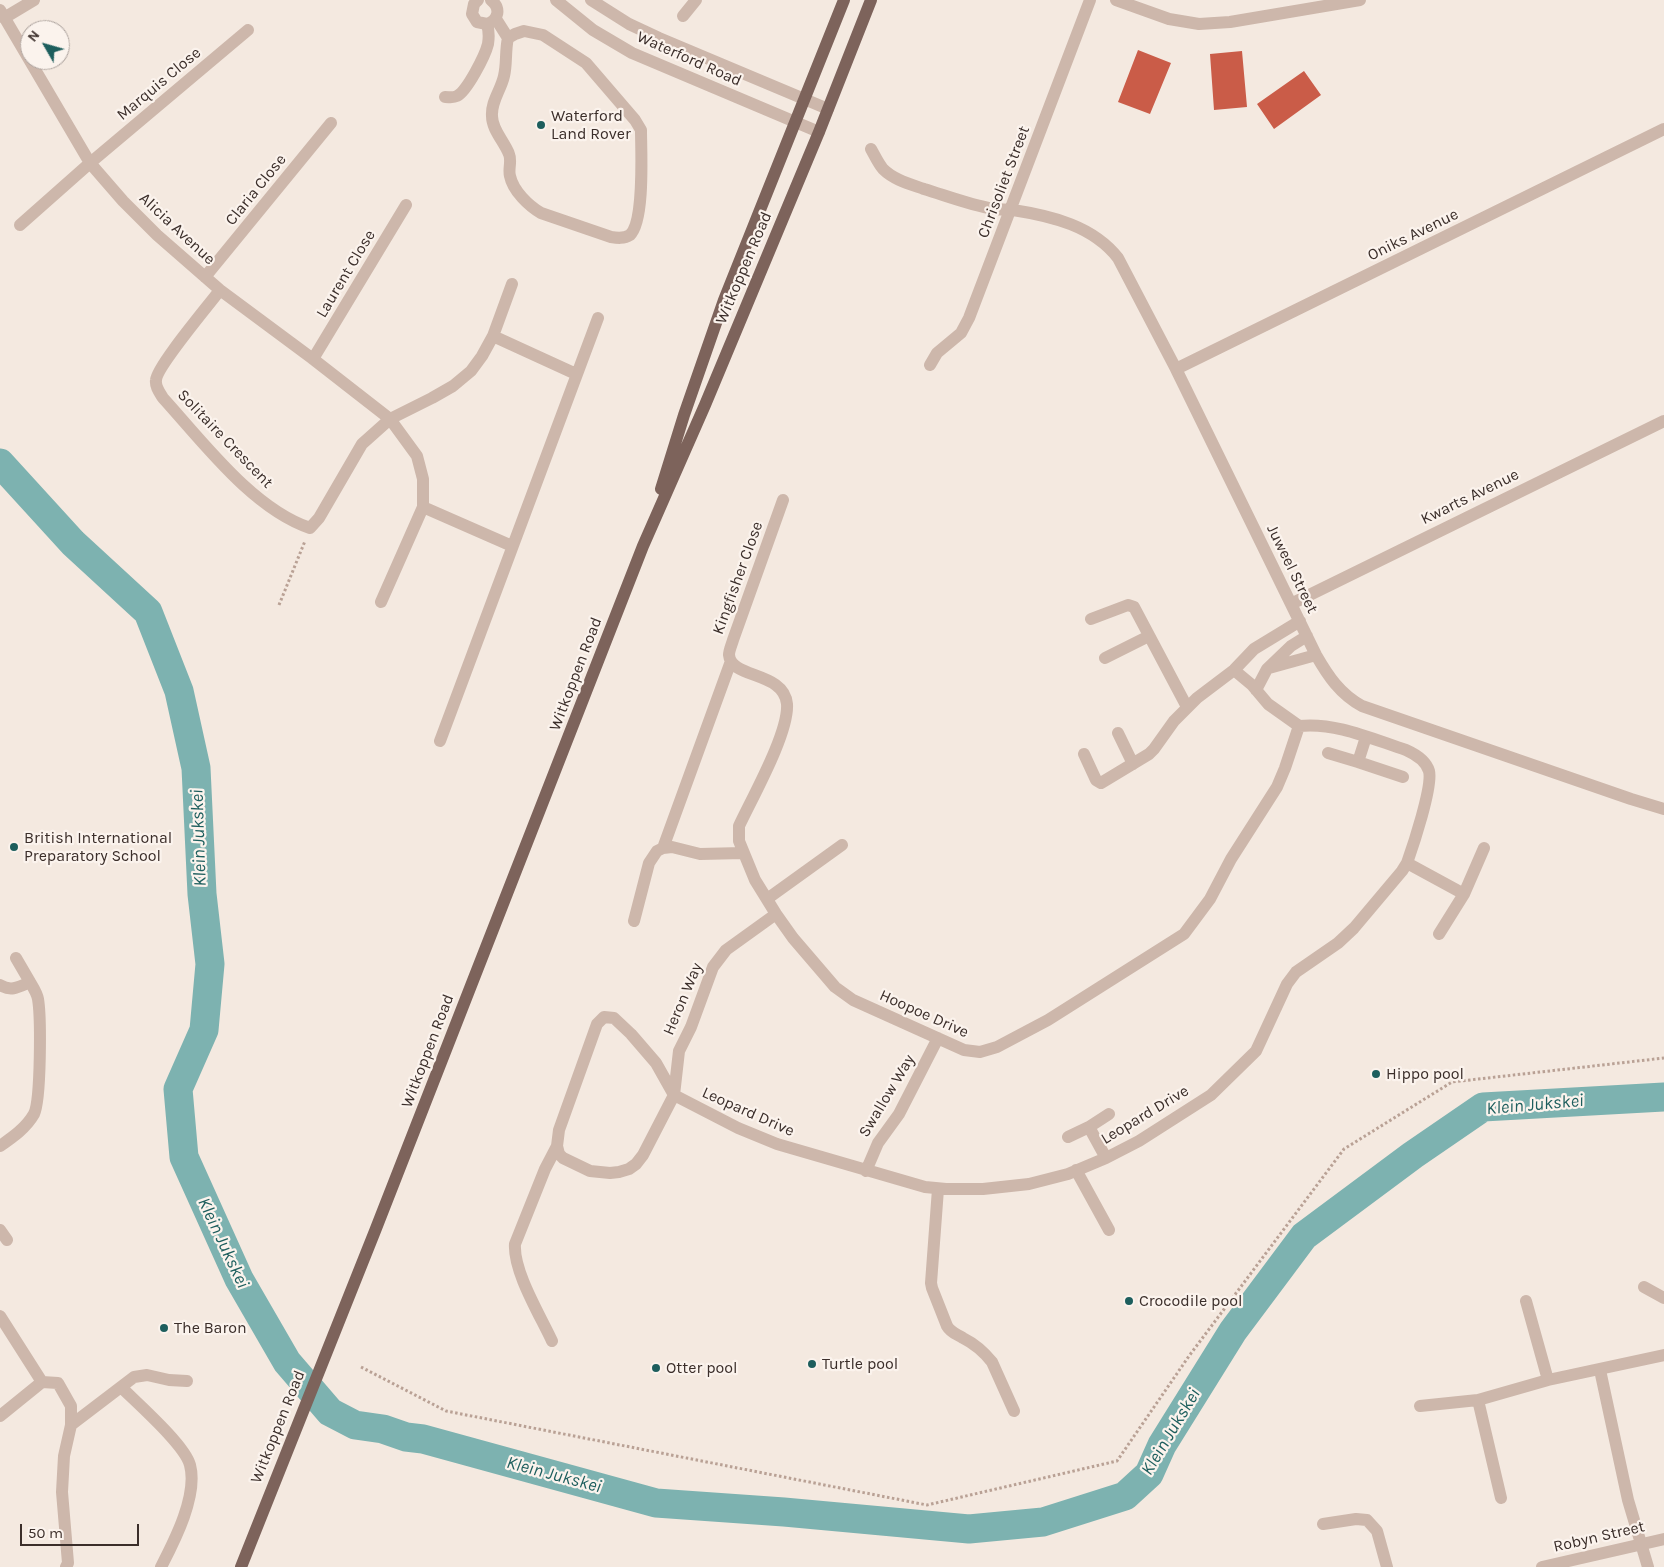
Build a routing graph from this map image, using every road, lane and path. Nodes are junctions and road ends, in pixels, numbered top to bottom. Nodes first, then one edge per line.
1 (34, 0) edge
2 (492, 0) edge
3 (556, 0) edge
4 (591, 0) edge
5 (696, 0) edge
6 (844, 0) edge
7 (871, 0) edge
8 (1090, 0) edge
9 (1116, 0) edge
10 (1360, 0) edge
11 (475, 1) edge
12 (2, 14) edge
13 (683, 16) dead end
14 (491, 22) junction
15 (248, 30) dead end
16 (508, 38) junction
17 (445, 97) dead end
18 (805, 100) junction
19 (828, 109) junction
20 (331, 123) dead end
21 (796, 123) junction
22 (1664, 129) edge
23 (819, 132) junction
24 (871, 149) dead end
25 (90, 163) junction
26 (406, 205) dead end
27 (1011, 209) junction
28 (20, 225) dead end
29 (206, 277) junction
30 (512, 284) dead end
31 (220, 290) junction
32 (598, 318) dead end
33 (493, 336) junction
34 (313, 359) junction
35 (930, 365) dead end
36 (1176, 369) junction
37 (576, 374) junction
38 (390, 419) junction
39 (1664, 421) edge
40 (783, 500) dead end
41 (423, 507) junction
42 (310, 528) junction
43 (512, 546) junction
44 (643, 546) junction
45 (381, 602) dead end
46 (1292, 604) junction
47 (279, 605) dead end
48 (1091, 619) dead end
49 (1300, 621) junction
50 (1149, 636) junction
51 (1307, 636) junction
52 (1316, 655) junction
53 (1104, 658) dead end
54 (731, 661) junction
55 (1267, 669) junction
56 (1234, 670) junction
57 (1256, 690) junction
58 (785, 696) joint
59 (1187, 707) junction
60 (1299, 726) junction
61 (1118, 733) dead end
62 (1366, 737) junction
63 (440, 741) dead end
64 (1328, 753) dead end
65 (1084, 754) dead end
66 (1358, 762) junction
67 (1133, 764) junction
68 (1403, 777) dead end
69 (1664, 809) edge
70 (842, 845) dead end
71 (663, 848) junction
72 (1484, 848) dead end
73 (743, 853) junction
74 (1407, 863) junction
75 (1464, 894) junction
76 (767, 899) junction
77 (776, 914) junction
78 (634, 921) dead end
79 (1439, 934) dead end
80 (16, 958) dead end
81 (30, 982) junction
82 (0, 986) edge
83 (938, 1038) junction
84 (1664, 1058) edge
85 (674, 1095) junction
86 (1109, 1114) dead end
87 (1089, 1127) junction
88 (1068, 1137) dead end
89 (0, 1146) edge
90 (557, 1146) junction
91 (1106, 1158) junction
92 (1076, 1170) junction
93 (866, 1171) junction
94 (938, 1188) junction
95 (1109, 1230) dead end
96 (1644, 1287) dead end
97 (1664, 1298) edge
98 (1526, 1301) dead end
99 (0, 1316) edge
100 (552, 1341) dead end
101 (1664, 1355) edge
102 (361, 1367) dead end
103 (1600, 1370) junction
104 (1548, 1380) junction
105 (187, 1381) dead end
106 (42, 1382) junction
107 (121, 1386) junction
108 (1478, 1400) junction
109 (1420, 1406) dead end
110 (1014, 1411) dead end
111 (0, 1416) edge
112 (71, 1425) junction
113 (1500, 1498) dead end
114 (1322, 1524) dead end
115 (1664, 1539) edge
116 (1642, 1544) junction
117 (66, 1567) edge
118 (161, 1567) edge
119 (241, 1567) edge
120 (1387, 1567) edge
121 (1542, 1567) edge
122 (1648, 1567) edge

1 - 12 street
2 - 14 street
3 - 21 street, Waterford Road
4 - 18 street, Waterford Road
5 - 13 street
6 - 18 main road, Witkoppen Road
7 - 19 main road, Witkoppen Road
8 - 27 street, Chrisoliet Street
9 - 10 street
11 - 14 street
12 - 25 street, Alicia Avenue
14 - 16 street
14 - 17 street
15 - 25 street, Marquis Close
16 - 16 street
18 - 19 street, Waterford Road
18 - 21 main road, Witkoppen Road
19 - 23 main road, Witkoppen Road
20 - 29 street, Claria Close
21 - 23 street, Waterford Road
21 - 44 main road, Witkoppen Road
22 - 36 street, Oniks Avenue
23 - 44 main road, Witkoppen Road
24 - 27 street, Juweel Street
25 - 28 street, Marquis Close
25 - 29 street, Alicia Avenue
26 - 34 street, Laurent Close
27 - 35 street, Chrisoliet Street
27 - 36 street, Juweel Street
29 - 31 street, Alicia Avenue
30 - 33 street
31 - 34 street, Alicia Avenue
31 - 42 street, Solitaire Crescent
32 - 37 street
33 - 37 street
33 - 38 street
34 - 38 street, Alicia Avenue
36 - 46 street, Juweel Street
37 - 43 street
38 - 41 street, Alicia Avenue
38 - 42 street
39 - 46 street, Kwarts Avenue
40 - 54 street, Kingfisher Close
41 - 43 street
41 - 45 street
42 - 47 path
43 - 63 street
44 - 119 main road, Witkoppen Road
46 - 49 street, Juweel Street
48 - 50 street
49 - 51 street, Juweel Street
49 - 56 street
50 - 53 street
50 - 59 street
51 - 52 street, Juweel Street
51 - 55 street
52 - 55 street
52 - 69 street, Juweel Street
54 - 58 street, Kingfisher Close
54 - 71 street
55 - 57 street
56 - 57 street
56 - 59 street
57 - 60 street
58 - 73 street, Hoopoe Drive
59 - 67 street
60 - 62 street
60 - 83 street, Hoopoe Drive
61 - 67 street
62 - 66 street
62 - 74 street, Leopard Drive
64 - 66 street
65 - 67 street
66 - 68 street
70 - 76 street
71 - 73 street
71 - 78 street
72 - 75 street
73 - 76 street, Hoopoe Drive
74 - 75 street
74 - 91 street, Leopard Drive
75 - 79 street
76 - 77 street, Hoopoe Drive
77 - 83 street, Hoopoe Drive
77 - 85 street, Heron Way
80 - 81 street
81 - 82 street
81 - 89 street
83 - 93 street, Swallow Way
84 - 102 path
85 - 90 street
85 - 90 street
85 - 93 street, Leopard Drive
86 - 87 street
87 - 88 street
87 - 91 street
90 - 100 street
91 - 92 street, Leopard Drive
92 - 94 street, Leopard Drive
92 - 95 street
93 - 94 street, Leopard Drive
94 - 110 street
96 - 97 street
98 - 104 street
99 - 106 street
101 - 103 street
103 - 104 street
103 - 116 street
104 - 108 street
105 - 107 street
106 - 111 street
106 - 112 street
107 - 112 street
107 - 118 street
108 - 109 street
108 - 113 street
112 - 117 street
114 - 120 street
115 - 116 street, Robyn Street
116 - 121 street, Robyn Street
116 - 122 street

